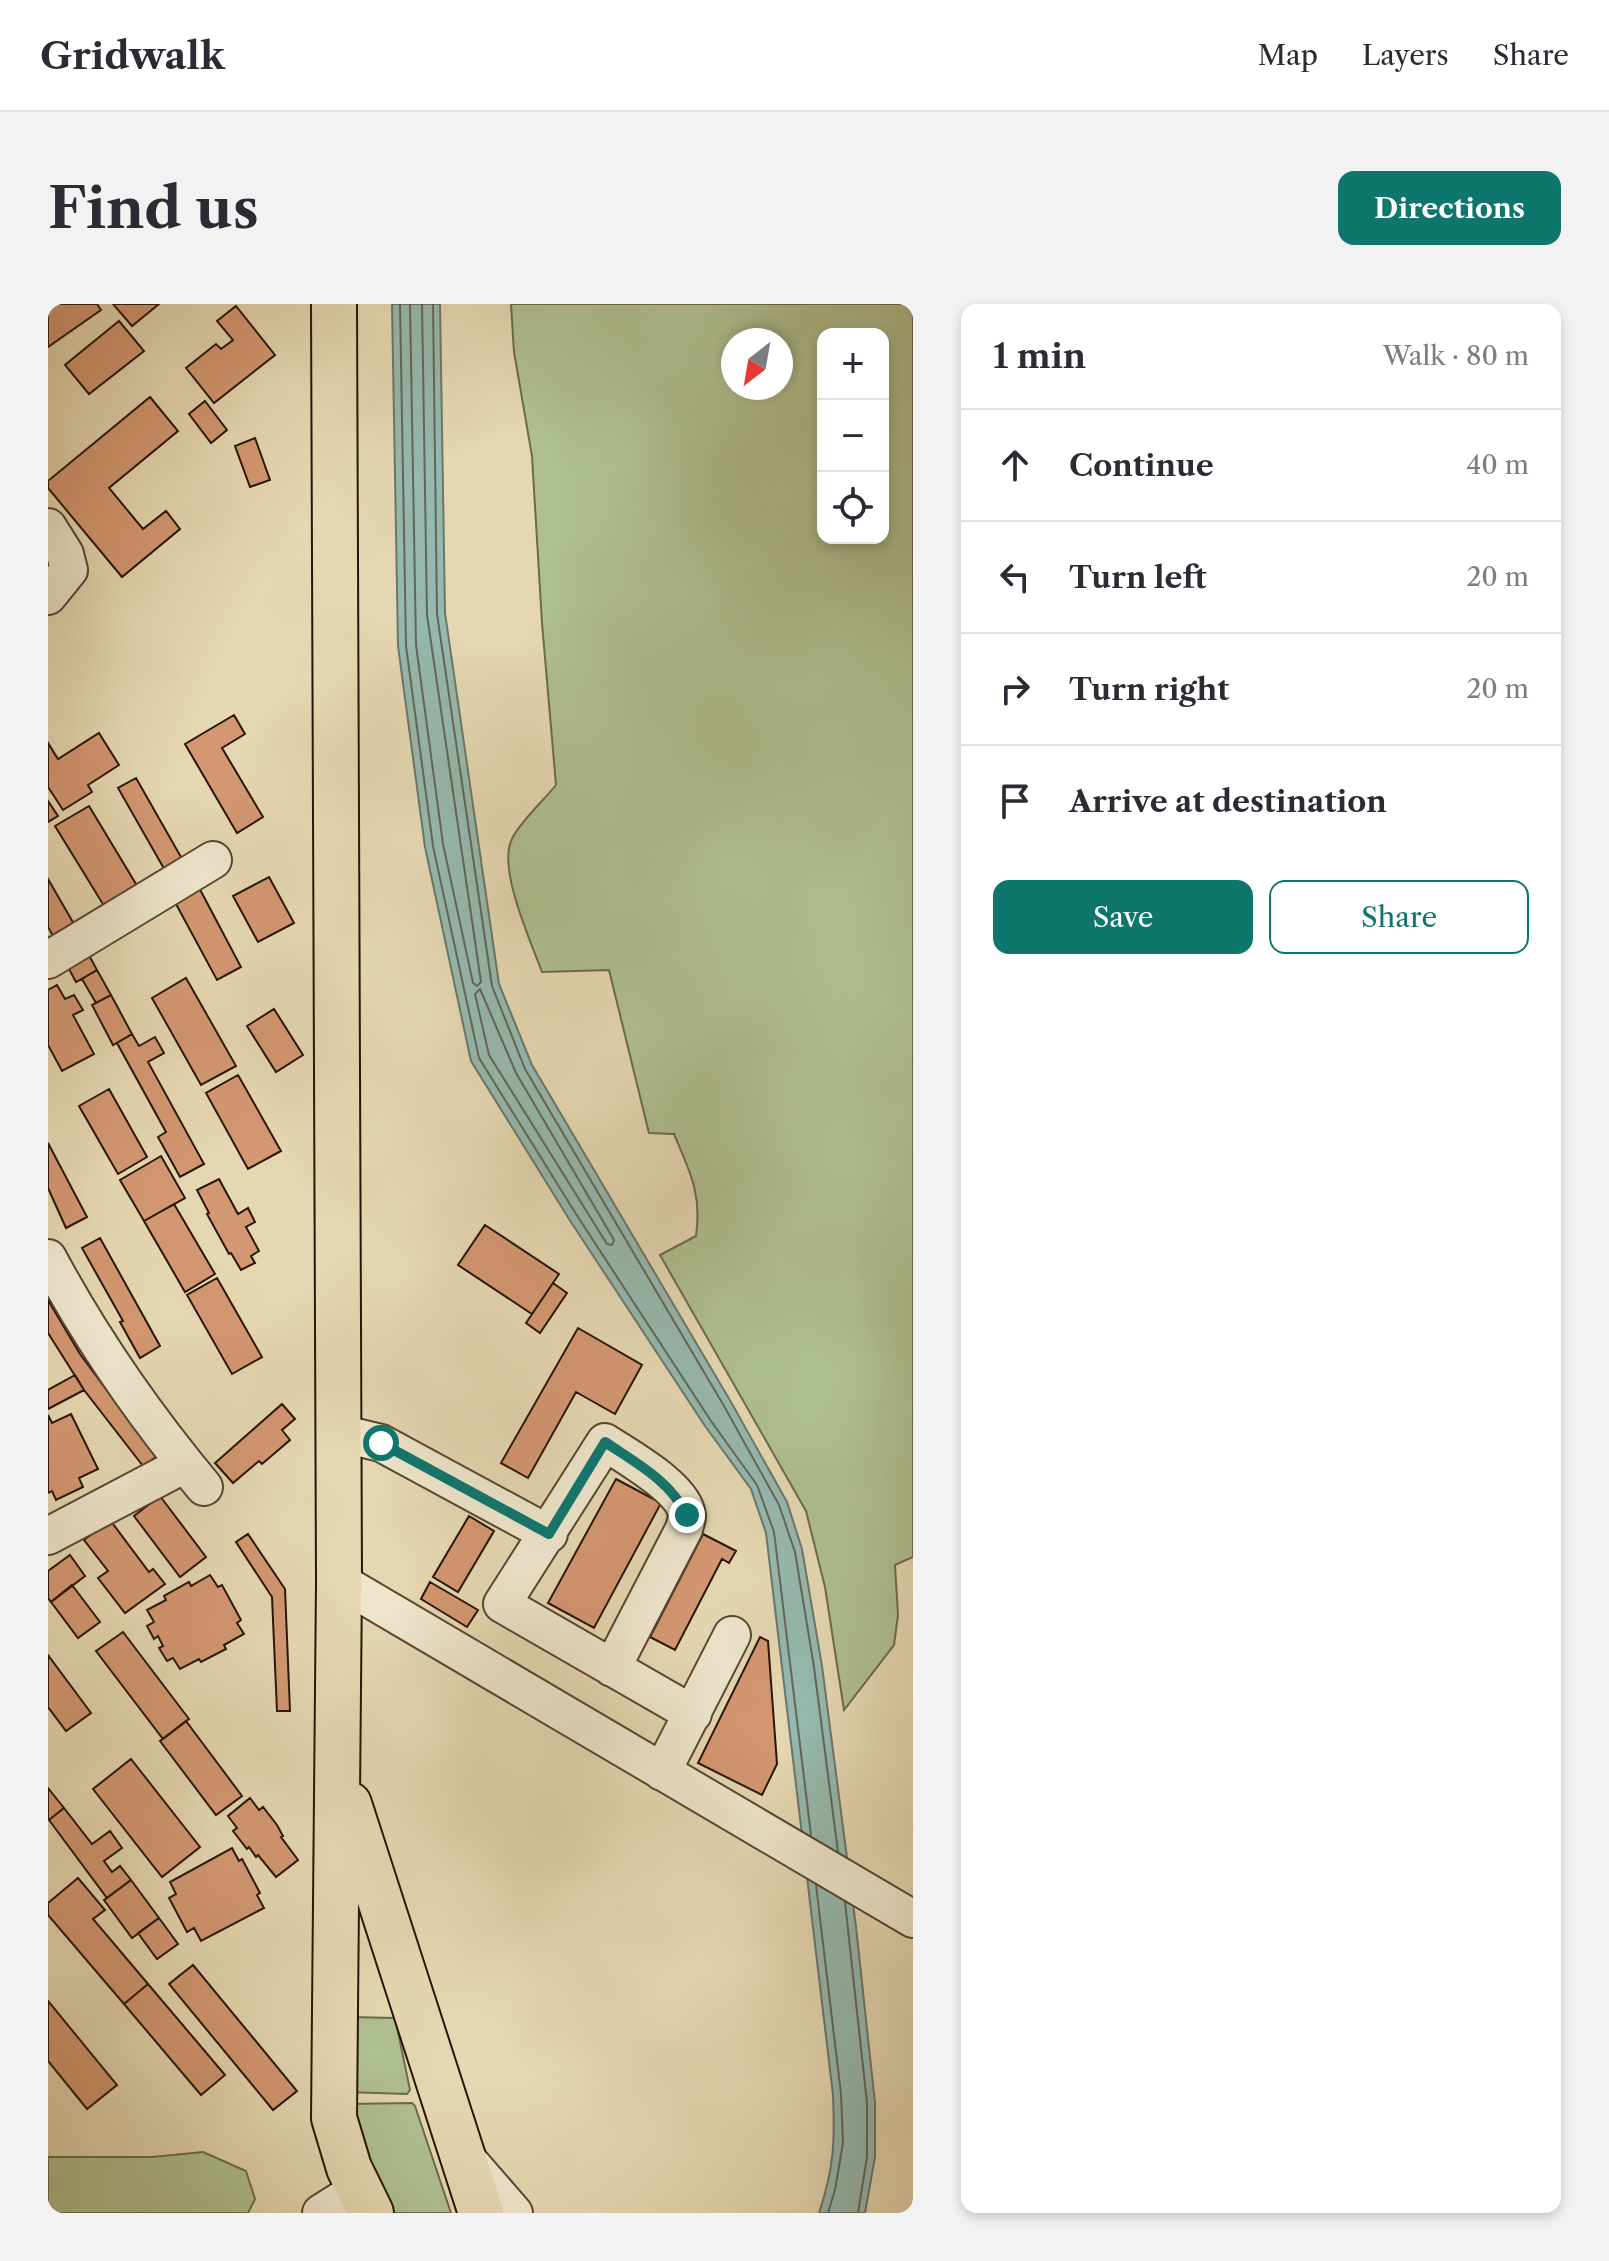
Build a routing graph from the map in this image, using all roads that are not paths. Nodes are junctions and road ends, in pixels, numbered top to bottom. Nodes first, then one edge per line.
1 (334, 304) edge
2 (48, 527) edge
3 (48, 596) edge
4 (213, 860) dead end
5 (48, 960) edge
6 (48, 1258) edge
7 (339, 1433) junction
8 (549, 1534) junction
9 (48, 1536) edge
10 (339, 1581) junction
11 (732, 1635) dead end
12 (612, 1668) junction
13 (693, 1714) junction
14 (338, 1768) junction
15 (662, 1772) junction
16 (913, 1919) edge
17 (460, 2151) junction
18 (365, 2201) edge
19 (321, 2213) edge
20 (481, 2213) edge
21 (514, 2213) edge

1 - 7 main road
2 - 3 street
4 - 5 street
6 - 9 street
7 - 8 street
7 - 10 main road
8 - 12 street
8 - 12 street
10 - 14 main road
10 - 15 street
11 - 13 street
12 - 13 street
13 - 15 street
14 - 17 main road
14 - 18 main road
15 - 16 street
17 - 20 main road
17 - 21 street
18 - 19 street

